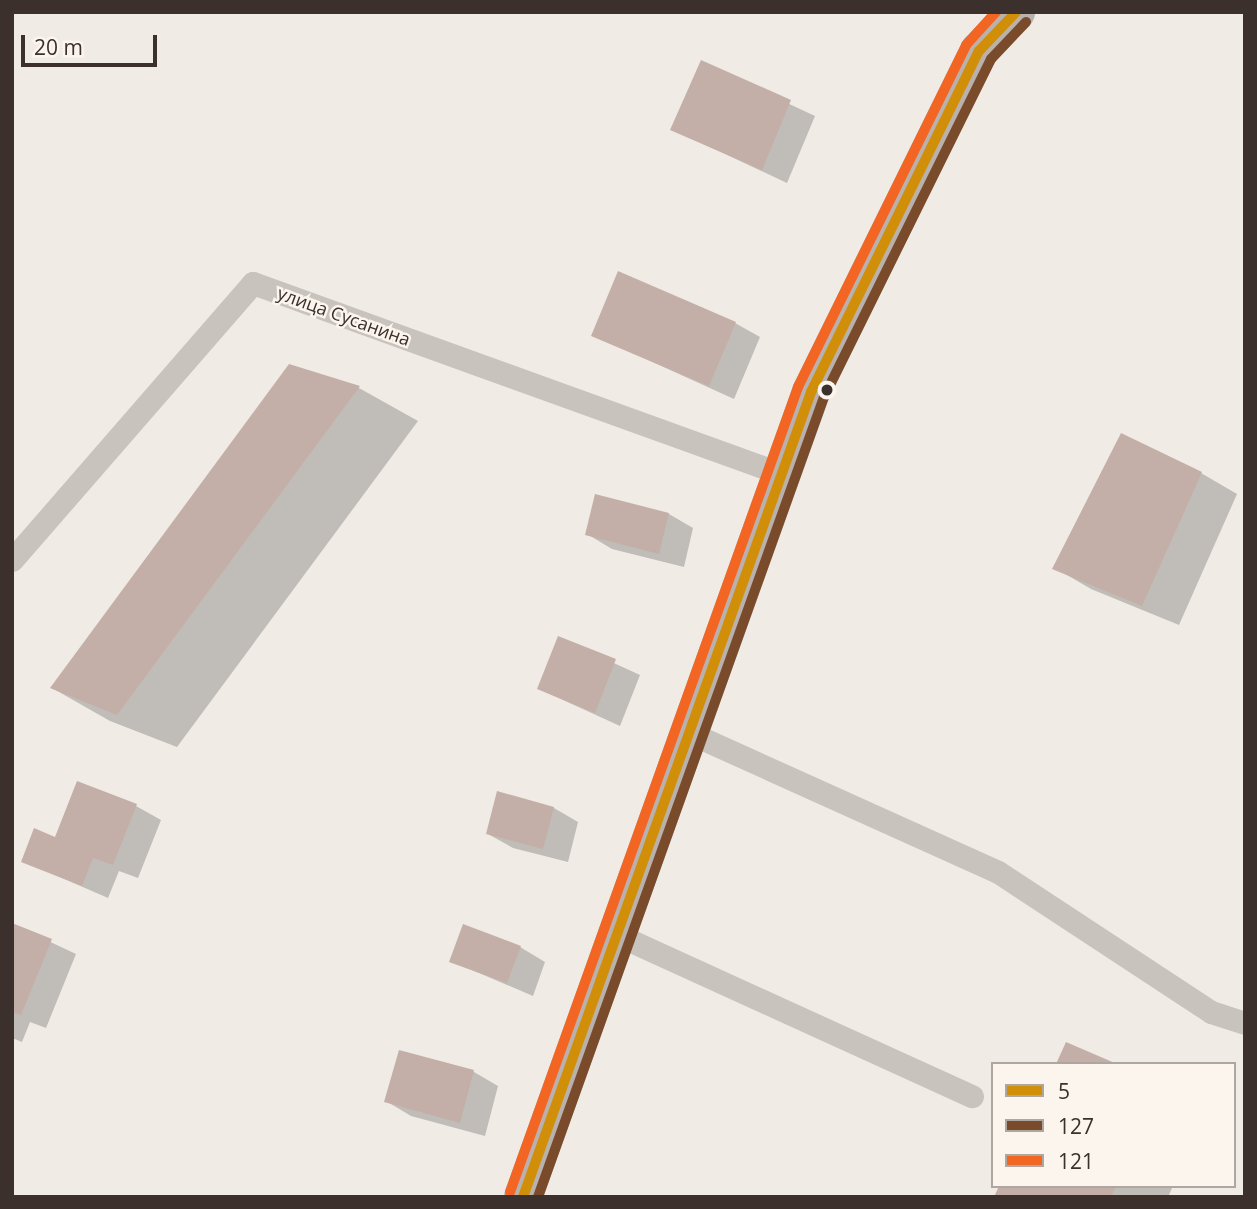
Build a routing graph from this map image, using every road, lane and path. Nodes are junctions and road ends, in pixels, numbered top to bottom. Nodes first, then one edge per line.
1 (1016, 12) edge
2 (779, 473) junction
3 (12, 560) edge
4 (690, 733) junction
5 (618, 935) junction
6 (1245, 1023) edge
7 (972, 1096) dead end
8 (523, 1197) edge

1 - 2 main road
2 - 3 lane, улица Сусанина
2 - 4 main road
4 - 5 main road
4 - 6 lane
5 - 7 lane
5 - 8 main road

